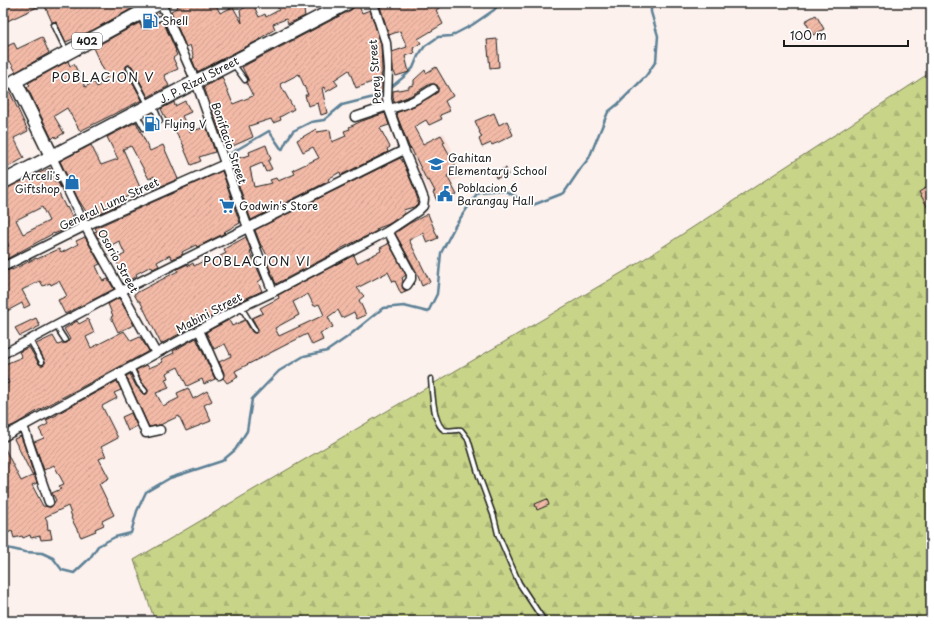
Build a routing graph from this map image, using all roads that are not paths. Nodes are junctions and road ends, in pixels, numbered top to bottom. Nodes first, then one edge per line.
1 (160, 3) edge
2 (346, 3) edge
3 (373, 3) edge
4 (138, 14) junction
5 (54, 24) dead end
6 (149, 24) dead end
7 (67, 52) junction
8 (233, 63) junction
9 (129, 68) dead end
10 (245, 80) dead end
11 (15, 81) junction
12 (196, 82) junction
13 (3, 87) edge
14 (433, 89) dead end
15 (151, 105) junction
16 (388, 105) junction
17 (136, 112) junction
18 (355, 117) dead end
19 (157, 122) dead end
20 (146, 127) dead end
21 (404, 150) junction
22 (52, 157) junction
23 (225, 164) junction
24 (3, 182) edge
25 (423, 206) joint
26 (85, 226) junction
27 (248, 228) junction
28 (388, 231) junction
29 (3, 267) edge
30 (407, 285) dead end
31 (122, 290) junction
32 (273, 292) junction
33 (241, 307) junction
34 (56, 326) junction
35 (199, 330) junction
36 (255, 330) dead end
37 (30, 340) junction
38 (65, 340) dead end
39 (156, 353) junction
40 (3, 354) edge
41 (42, 362) dead end
42 (131, 367) junction
43 (119, 374) junction
44 (219, 375) dead end
45 (431, 379) dead end
46 (146, 391) dead end
47 (23, 426) junction
48 (160, 430) dead end
49 (3, 437) edge
50 (49, 502) dead end
51 (544, 621) edge

1 - 4 main road, 402
1 - 12 street, Bonifacio Street
2 - 8 main road, J. P. Rizal Street
3 - 16 street, Perey Street
4 - 6 lane
4 - 7 main road, 402
5 - 7 lane
7 - 11 main road, 402
8 - 10 lane
8 - 12 main road, J. P. Rizal Street
9 - 15 lane
11 - 13 street
11 - 22 main road
12 - 15 main road, J. P. Rizal Street
12 - 23 street, Bonifacio Street
14 - 16 street
15 - 17 main road, J. P. Rizal Street
15 - 19 lane
16 - 18 street
16 - 21 street, Perey Street
17 - 20 lane
17 - 22 main road, J. P. Rizal Street
21 - 25 street, Perey Street
21 - 27 street
22 - 24 main road, J. P. Rizal Street
22 - 26 street, Osorio Street
23 - 26 street, General Luna Street
23 - 27 street, Bonifacio Street
25 - 28 street, Mabini Street
26 - 29 street, General Luna Street
26 - 31 street, Osorio Street
27 - 31 street
27 - 32 street, Bonifacio Street
28 - 30 street
28 - 32 street, Mabini Street
31 - 34 street
31 - 39 street, Osorio Street
32 - 33 street, Mabini Street
33 - 35 street, Mabini Street
33 - 36 lane
34 - 37 street
34 - 38 lane
35 - 39 street, Mabini Street
35 - 44 street
37 - 40 street
37 - 41 lane
39 - 42 street, Mabini Street
42 - 43 street, Mabini Street
42 - 46 lane
43 - 47 street, Mabini Street
43 - 48 street
45 - 51 lane
47 - 49 street, Mabini Street
47 - 50 street

